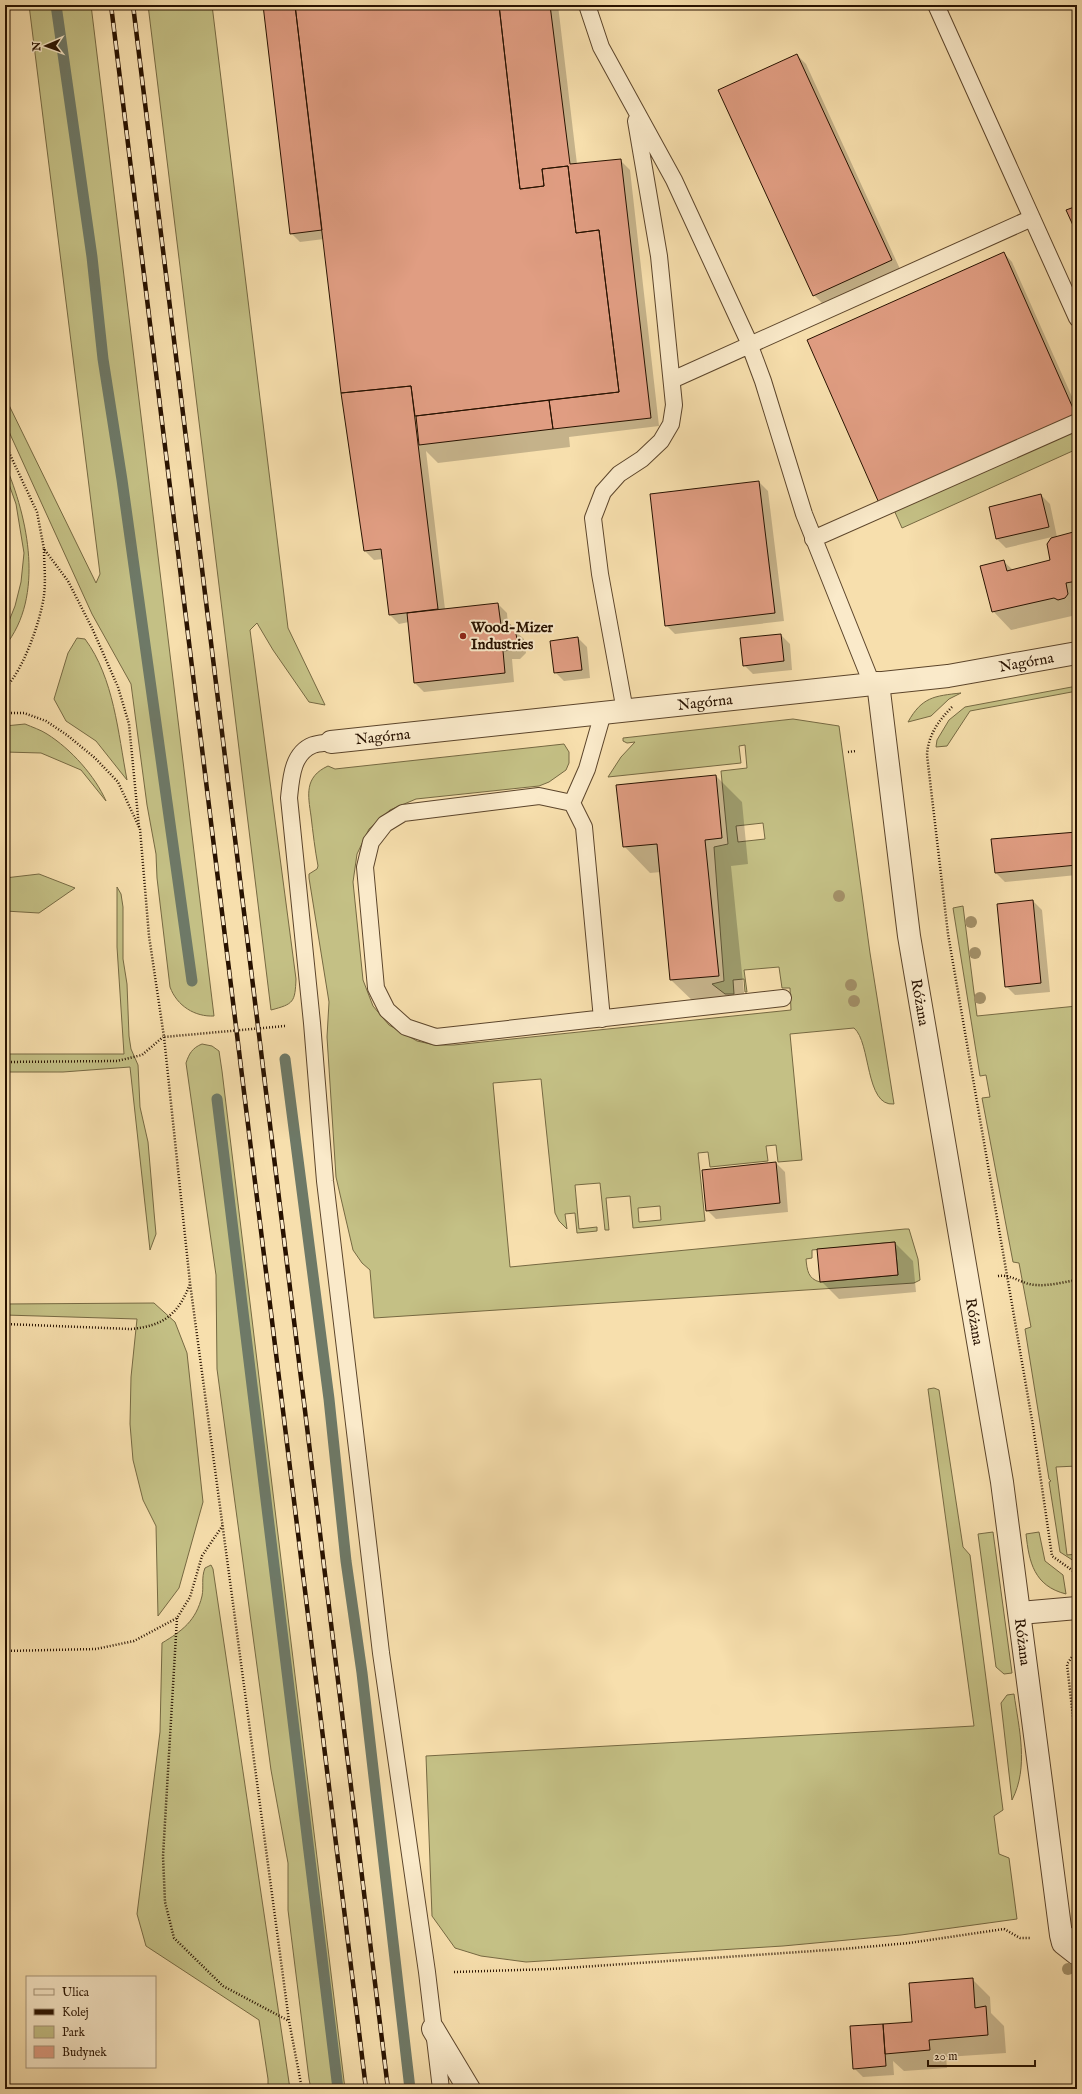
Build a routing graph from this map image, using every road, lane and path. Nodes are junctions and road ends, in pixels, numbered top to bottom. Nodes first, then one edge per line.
1 (588, 5) edge
2 (936, 5) edge
3 (634, 109) junction
4 (1032, 218) junction
5 (1077, 318) edge
6 (749, 345) junction
7 (672, 380) junction
8 (1077, 422) edge
9 (5, 444) edge
10 (814, 539) junction
11 (44, 549) junction
12 (1077, 653) edge
13 (875, 683) junction
14 (5, 688) edge
15 (958, 703) dead end
16 (625, 711) junction
17 (5, 713) edge
18 (602, 713) junction
19 (332, 742) joint
20 (572, 802) junction
21 (140, 829) junction
22 (784, 998) dead end
23 (602, 1019) junction
24 (312, 1023) junction
25 (164, 1037) junction
26 (5, 1062) edge
27 (1007, 1275) junction
28 (1077, 1280) edge
29 (968, 1282) junction
30 (190, 1283) junction
31 (5, 1324) edge
32 (223, 1524) junction
33 (1077, 1580) edge
34 (1077, 1608) edge
35 (1020, 1613) junction
36 (177, 1618) junction
37 (1077, 1650) edge
38 (5, 1651) edge
39 (1077, 1753) edge
40 (1012, 1934) dead end
41 (1069, 1936) edge
42 (1077, 1954) edge
43 (427, 1972) junction
44 (289, 2021) junction
45 (433, 2029) junction
46 (302, 2089) edge
47 (441, 2089) edge
48 (470, 2089) edge

1 - 3 lane
2 - 4 lane
3 - 6 lane
3 - 7 lane
4 - 5 lane
4 - 6 lane
6 - 7 lane
6 - 10 lane
7 - 16 lane
8 - 10 lane
9 - 11 path
10 - 13 lane
11 - 14 path
11 - 21 path
12 - 13 street, Nagórna
13 - 16 street, Nagórna
13 - 29 street, Różana
15 - 27 path
16 - 18 street, Nagórna
17 - 21 path
18 - 19 street, Nagórna
18 - 20 lane
19 - 24 lane
20 - 23 lane
20 - 23 lane
21 - 25 path
22 - 23 lane
24 - 25 path
24 - 43 lane
25 - 26 path
25 - 30 path
27 - 28 path
27 - 29 path
27 - 33 path
29 - 35 street, Różana
30 - 31 path
30 - 32 path
32 - 36 path
32 - 44 path
34 - 35 street
35 - 41 street, Różana
36 - 38 path
36 - 44 path
37 - 39 path
40 - 43 path
41 - 42 street, Różana
43 - 45 lane
44 - 46 path
45 - 47 lane
45 - 48 street

